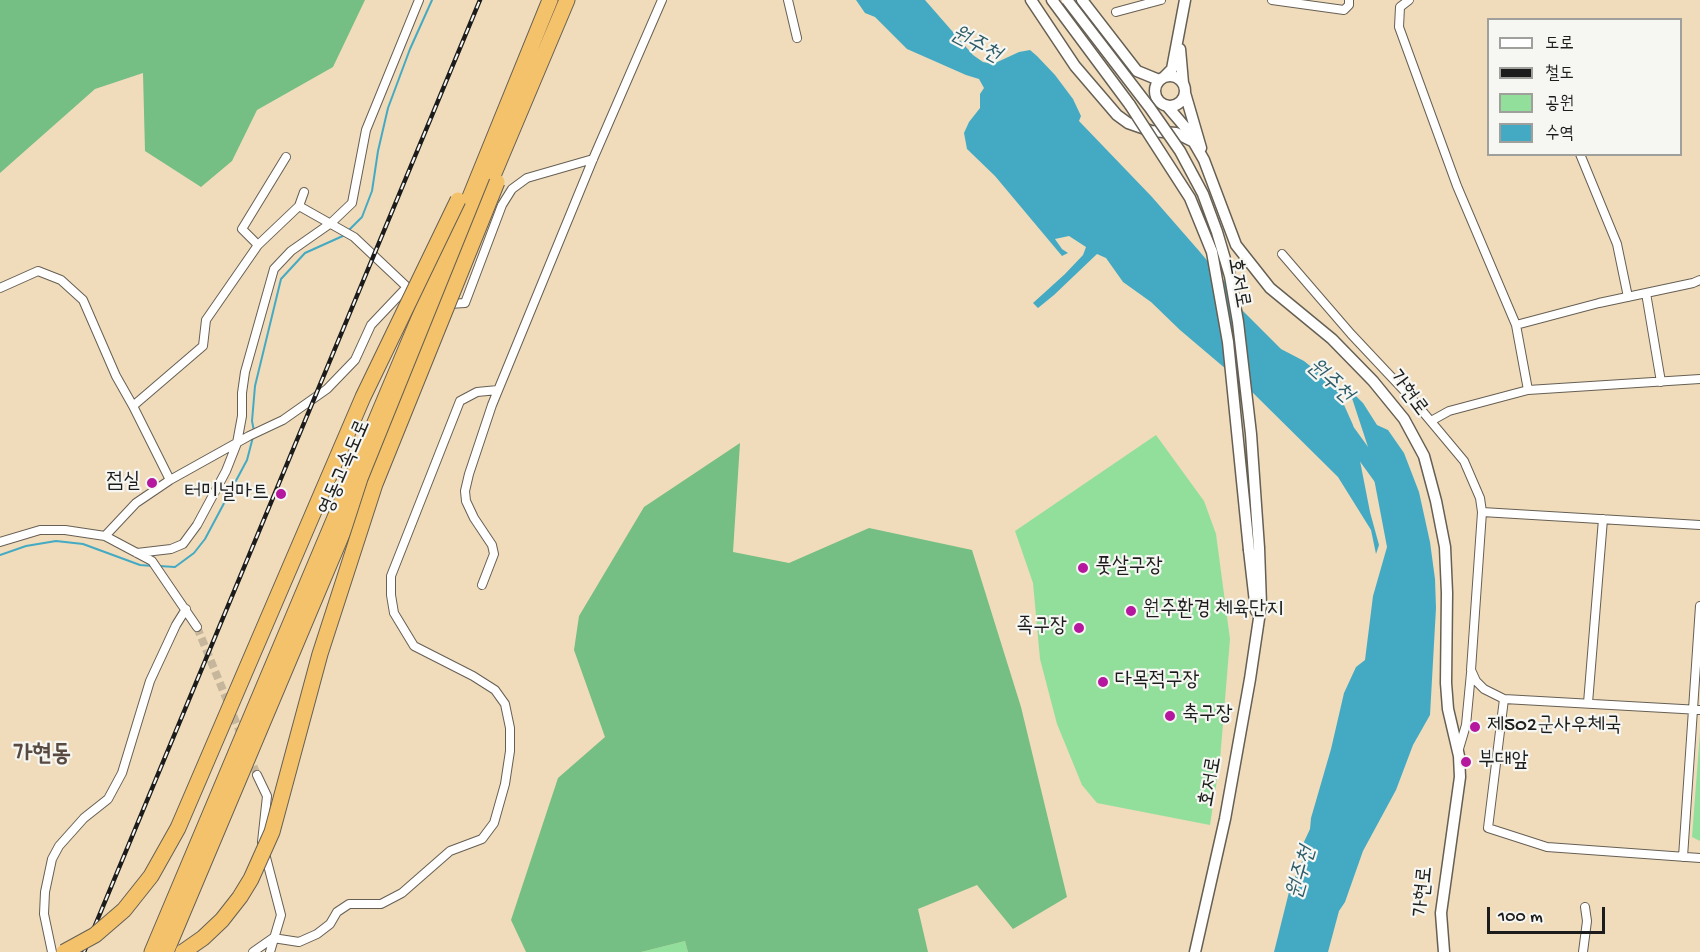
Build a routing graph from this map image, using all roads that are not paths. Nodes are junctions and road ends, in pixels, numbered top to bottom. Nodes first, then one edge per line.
1 (418, 0) edge
2 (550, 0) edge
3 (567, 0) edge
4 (662, 0) edge
5 (788, 0) edge
6 (1031, 0) edge
7 (1052, 0) edge
8 (1066, 0) edge
9 (1082, 0) edge
10 (1161, 0) edge
11 (1185, 0) edge
12 (1272, 0) edge
13 (1349, 0) edge
14 (1408, 0) edge
15 (1116, 12) dead end
16 (1180, 34) junction
17 (796, 38) dead end
18 (534, 79) junction
19 (1162, 79) junction
20 (1184, 88) junction
21 (507, 104) junction
22 (1167, 106) junction
23 (1192, 141) junction
24 (1581, 156) edge
25 (286, 157) dead end
26 (593, 159) junction
27 (1204, 160) junction
28 (304, 192) dead end
29 (299, 206) junction
30 (335, 225) junction
31 (258, 245) junction
32 (1282, 254) dead end
33 (1700, 280) edge
34 (0, 288) edge
35 (1646, 293) junction
36 (1628, 297) junction
37 (449, 304) dead end
38 (1516, 326) junction
39 (1700, 380) edge
40 (1661, 382) junction
41 (498, 390) junction
42 (1528, 390) junction
43 (133, 406) junction
44 (1431, 421) junction
45 (237, 443) junction
46 (170, 480) junction
47 (1482, 512) junction
48 (1603, 519) junction
49 (1700, 525) edge
50 (105, 536) junction
51 (0, 542) edge
52 (1254, 549) junction
53 (137, 552) junction
54 (482, 585) dead end
55 (1700, 606) edge
56 (186, 609) junction
57 (197, 627) tunnel mouth
58 (1471, 670) junction
59 (1504, 699) junction
60 (1588, 704) junction
61 (1697, 710) edge
62 (1458, 752) junction
63 (257, 775) tunnel mouth
64 (1683, 857) junction
65 (1700, 858) edge
66 (1585, 907) dead end
67 (273, 938) junction
68 (52, 952) edge
69 (64, 952) edge
70 (153, 952) edge
71 (166, 952) edge
72 (183, 952) edge
73 (253, 952) edge
74 (270, 952) edge
75 (1195, 952) edge
76 (1444, 952) edge
77 (1583, 952) edge

1 - 30 street
2 - 21 highway, 영동고속도로
3 - 18 highway, 영동고속도로
4 - 26 street
5 - 17 street
6 - 23 street
7 - 52 street, 호저로, bridge
8 - 52 street, 호저로, bridge
9 - 19 street
10 - 15 street
11 - 16 street
12 - 13 street
14 - 38 street
16 - 19 street
16 - 20 street
18 - 71 highway, 영동고속도로
18 - 72 highway, bridge
19 - 20 street
19 - 22 street
20 - 22 street
20 - 27 street
21 - 69 highway, bridge
21 - 70 highway, 영동고속도로
22 - 23 street, 가현로
23 - 27 street, 가현로
24 - 36 street
25 - 31 street
26 - 37 street
26 - 41 street
27 - 62 street, 가현로
28 - 29 street
29 - 30 street
29 - 31 street
30 - 45 street
30 - 45 street
31 - 43 street
32 - 44 street
33 - 35 street
34 - 43 street
35 - 36 street
35 - 40 street
36 - 38 street
38 - 42 street
39 - 40 street
40 - 42 street
41 - 54 street
41 - 67 street
42 - 44 street
43 - 46 street
44 - 47 street
45 - 46 street
45 - 53 street
46 - 50 street
47 - 48 street
47 - 58 street
48 - 49 street
48 - 60 street
50 - 51 street
50 - 53 street
52 - 75 street, 호저로
53 - 56 street
55 - 61 street
56 - 57 street
56 - 68 street
58 - 59 street
58 - 62 street
59 - 60 street
59 - 64 street
60 - 61 street
61 - 64 street
62 - 76 street, 가현로
63 - 67 street
64 - 65 street
66 - 77 street
67 - 73 street
67 - 74 street

